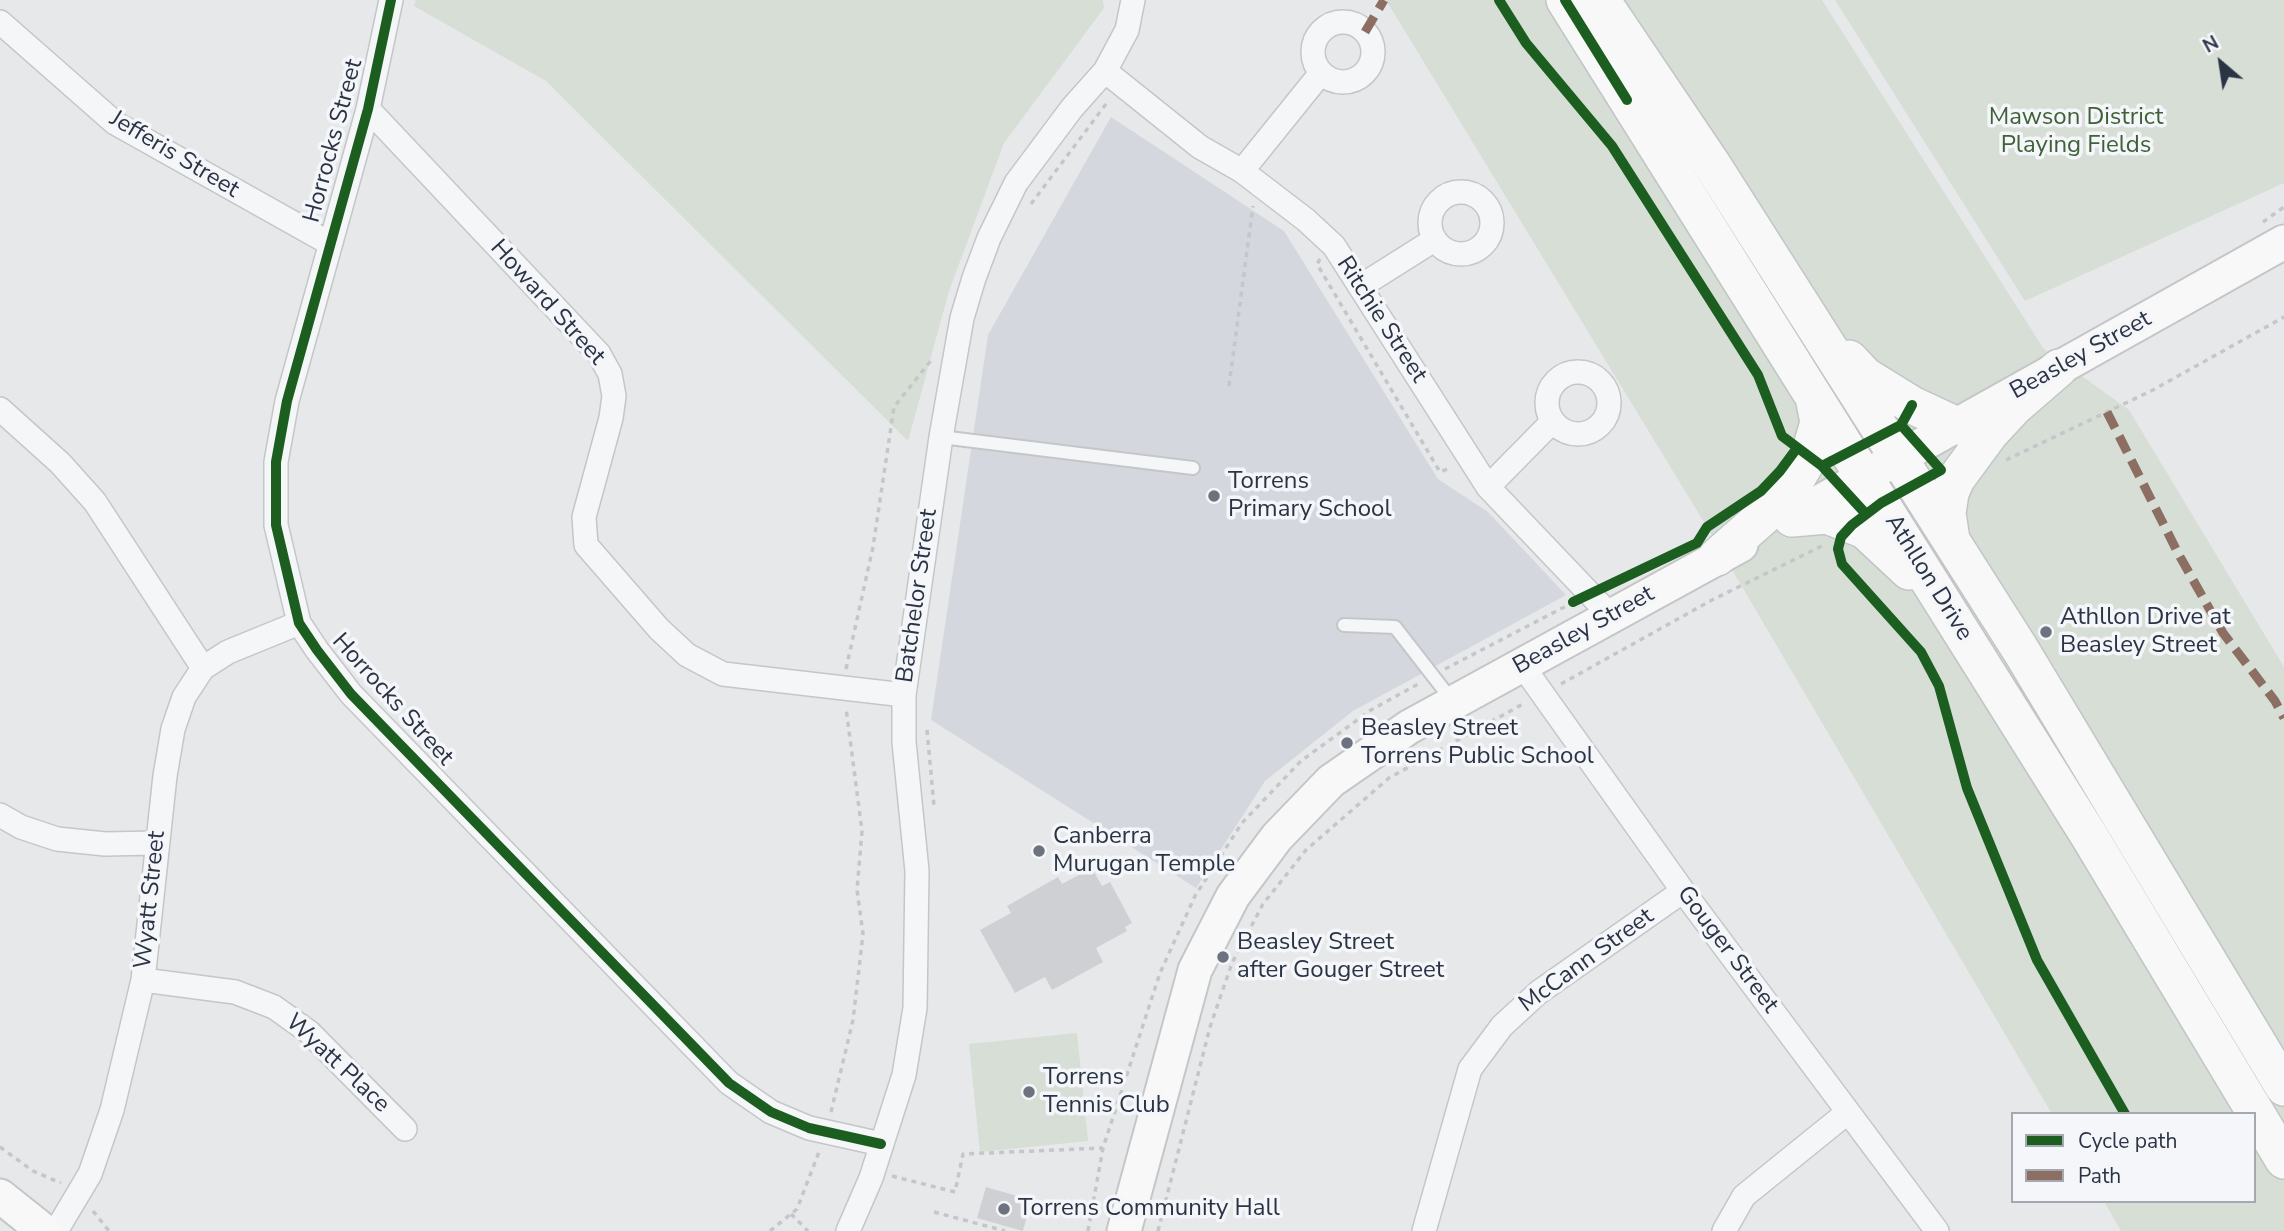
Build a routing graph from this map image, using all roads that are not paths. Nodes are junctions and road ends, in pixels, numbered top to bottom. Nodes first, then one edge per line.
1 (391, 0) edge
2 (1133, 0) edge
3 (1565, 0) edge
4 (1601, 0) edge
5 (0, 22) edge
6 (1105, 71) junction
7 (1321, 73) dead end
8 (368, 109) junction
9 (1242, 171) junction
10 (1434, 240) dead end
11 (2284, 242) edge
12 (329, 243) junction
13 (1361, 286) junction
14 (1812, 320) junction
15 (2059, 368) junction
16 (1814, 397) junction
17 (0, 409) edge
18 (1553, 421) dead end
19 (1957, 426) junction
20 (941, 438) junction
21 (1900, 459) junction
22 (1193, 468) dead end
23 (1866, 478) junction
24 (1488, 486) junction
25 (1793, 518) junction
26 (1951, 540) junction
27 (1717, 557) junction
28 (1942, 599) junction
29 (1592, 604) junction
30 (299, 623) junction
31 (1344, 625) dead end
32 (1522, 665) junction
33 (203, 668) junction
34 (904, 695) junction
35 (1454, 703) junction
36 (0, 815) edge
37 (157, 843) junction
38 (1683, 891) junction
39 (143, 980) junction
40 (2284, 1087) edge
41 (1848, 1112) junction
42 (2255, 1112) edge
43 (2256, 1113) edge
44 (405, 1129) dead end
45 (881, 1144) junction
46 (2284, 1160) edge
47 (0, 1196) edge
48 (44, 1231) edge
49 (57, 1231) edge
50 (848, 1231) edge
51 (1124, 1231) edge
52 (1424, 1231) edge
53 (1724, 1231) edge
54 (1937, 1231) edge

1 - 8 street, Horrocks Street
2 - 6 street, Batchelor Street
3 - 16 main road, Athllon Drive
4 - 14 main road, Athllon Drive
5 - 12 street, Jefferis Street
6 - 9 street, Ritchie Street
6 - 20 street, Batchelor Street
7 - 9 street
8 - 12 street, Horrocks Street
8 - 34 street, Howard Street
9 - 13 street, Ritchie Street
10 - 13 street
11 - 15 main road, Beasley Street
12 - 30 street, Horrocks Street
13 - 24 street, Ritchie Street
14 - 19 main road
14 - 21 main road, Athllon Drive
15 - 19 main road, Beasley Street
15 - 26 main road
16 - 23 main road, Athllon Drive
16 - 27 main road
17 - 33 street
18 - 24 street
19 - 21 main road, Beasley Street
20 - 22 lane
20 - 34 street, Batchelor Street
21 - 23 main road, Beasley Street
21 - 26 main road, Athllon Drive
23 - 25 main road, Beasley Street
23 - 28 main road, Athllon Drive
24 - 29 street, Ritchie Street
25 - 27 main road, Beasley Street
25 - 28 main road
26 - 40 main road, Athllon Drive
27 - 29 main road, Beasley Street
28 - 42 main road, Athllon Drive
29 - 32 main road, Beasley Street
30 - 33 street, Wyatt Street
30 - 45 street, Horrocks Street
31 - 35 lane
32 - 35 main road, Beasley Street
32 - 38 street, Gouger Street
33 - 37 street, Wyatt Street
34 - 45 street, Batchelor Street
35 - 51 main road, Beasley Street
36 - 37 street
37 - 39 street, Wyatt Street
38 - 41 street, Gouger Street
38 - 52 street, McCann Street
39 - 44 street, Wyatt Place
39 - 49 street, Wyatt Street
41 - 53 street
41 - 54 street, Gouger Street
43 - 46 main road, Athllon Drive
45 - 50 street, Batchelor Street
47 - 48 main road

